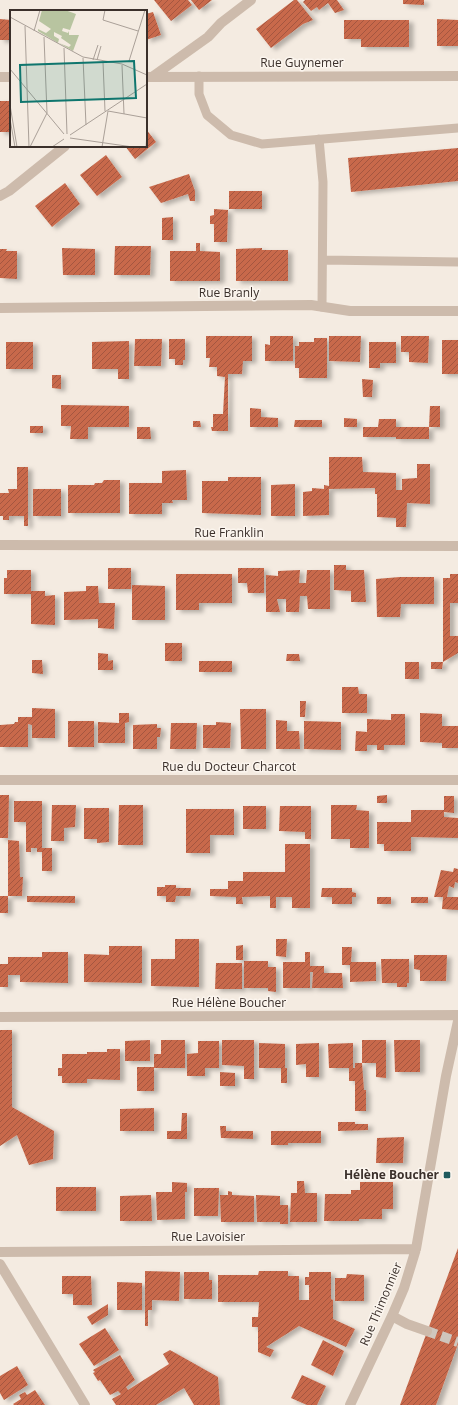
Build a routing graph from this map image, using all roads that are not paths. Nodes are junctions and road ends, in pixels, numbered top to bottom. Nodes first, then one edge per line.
1 (251, 0) edge
2 (199, 76) junction
3 (458, 76) edge
4 (148, 78) edge
5 (458, 128) edge
6 (319, 139) junction
7 (65, 147) edge
8 (0, 196) edge
9 (323, 260) junction
10 (458, 262) edge
11 (322, 307) junction
12 (0, 308) edge
13 (458, 311) edge
14 (0, 545) edge
15 (458, 546) edge
16 (0, 780) edge
17 (458, 780) edge
18 (458, 1015) edge
19 (0, 1017) edge
20 (458, 1021) edge
21 (416, 1249) junction
22 (0, 1252) edge
23 (0, 1264) edge
24 (392, 1316) junction
25 (427, 1331) tunnel mouth
26 (85, 1405) edge
27 (350, 1405) edge

1 - 4 street
2 - 3 street, Rue Guynemer
2 - 4 street, Rue Guynemer
2 - 6 lane
5 - 6 lane
6 - 9 lane
7 - 8 street
9 - 10 lane
9 - 11 lane
11 - 12 street, Rue Branly
11 - 13 street, Rue Branly
14 - 15 street, Rue Franklin
16 - 17 street, Rue du Docteur Charcot
18 - 19 street, Rue Hélène Boucher
20 - 21 street, Rue Thimonnier
21 - 22 street, Rue Lavoisier
21 - 24 street, Rue Thimonnier
23 - 26 street
24 - 25 street
24 - 27 street, Rue Thimonnier

